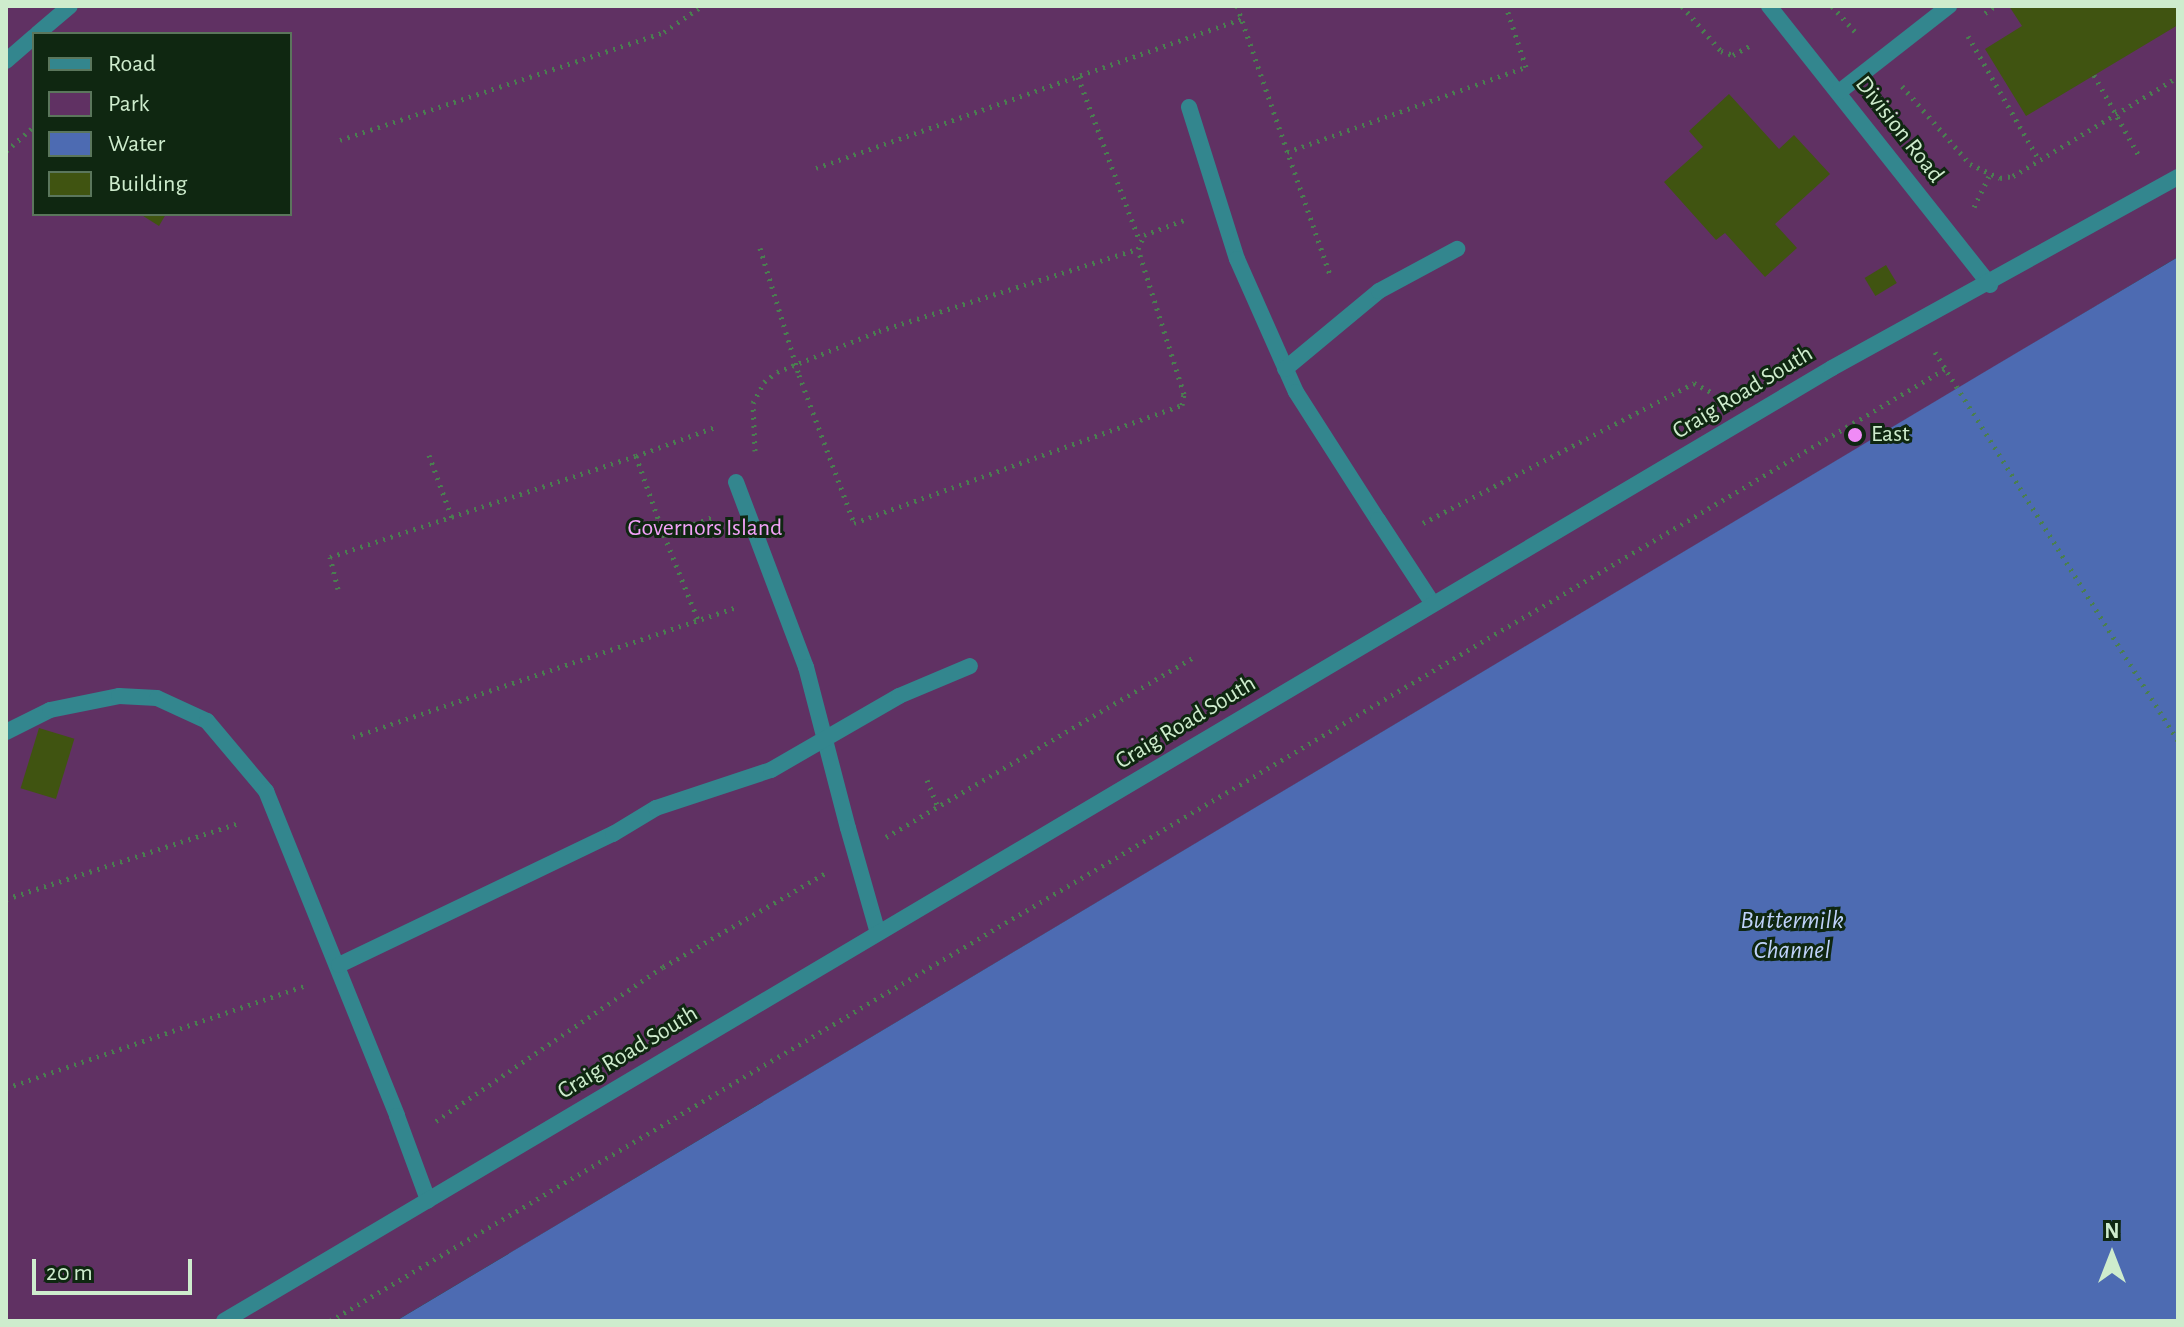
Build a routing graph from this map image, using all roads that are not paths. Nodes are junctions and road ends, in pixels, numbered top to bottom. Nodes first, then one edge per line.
1 (70, 6) edge
2 (1769, 6) edge
3 (1949, 6) edge
4 (40, 32) edge
5 (32, 38) edge
6 (6, 61) edge
7 (1839, 92) junction
8 (1189, 107) dead end
9 (2178, 177) edge
10 (1457, 249) dead end
11 (1990, 285) junction
12 (1285, 369) junction
13 (736, 482) road end
14 (1433, 604) junction
15 (970, 666) dead end
16 (6, 732) edge
17 (825, 741) junction
18 (878, 933) junction
19 (340, 969) junction
20 (428, 1200) junction
21 (224, 1321) edge

1 - 4 street
2 - 7 street, Division Road
3 - 7 street
5 - 6 street
7 - 11 street, Division Road
8 - 12 street
9 - 11 street, Craig Road South
10 - 12 street
11 - 14 street, Craig Road South
12 - 14 street
13 - 17 street
14 - 18 street, Craig Road South
15 - 17 street
16 - 19 street
17 - 18 street
17 - 19 street
18 - 20 street, Craig Road South
19 - 20 street
20 - 21 street, Craig Road South

